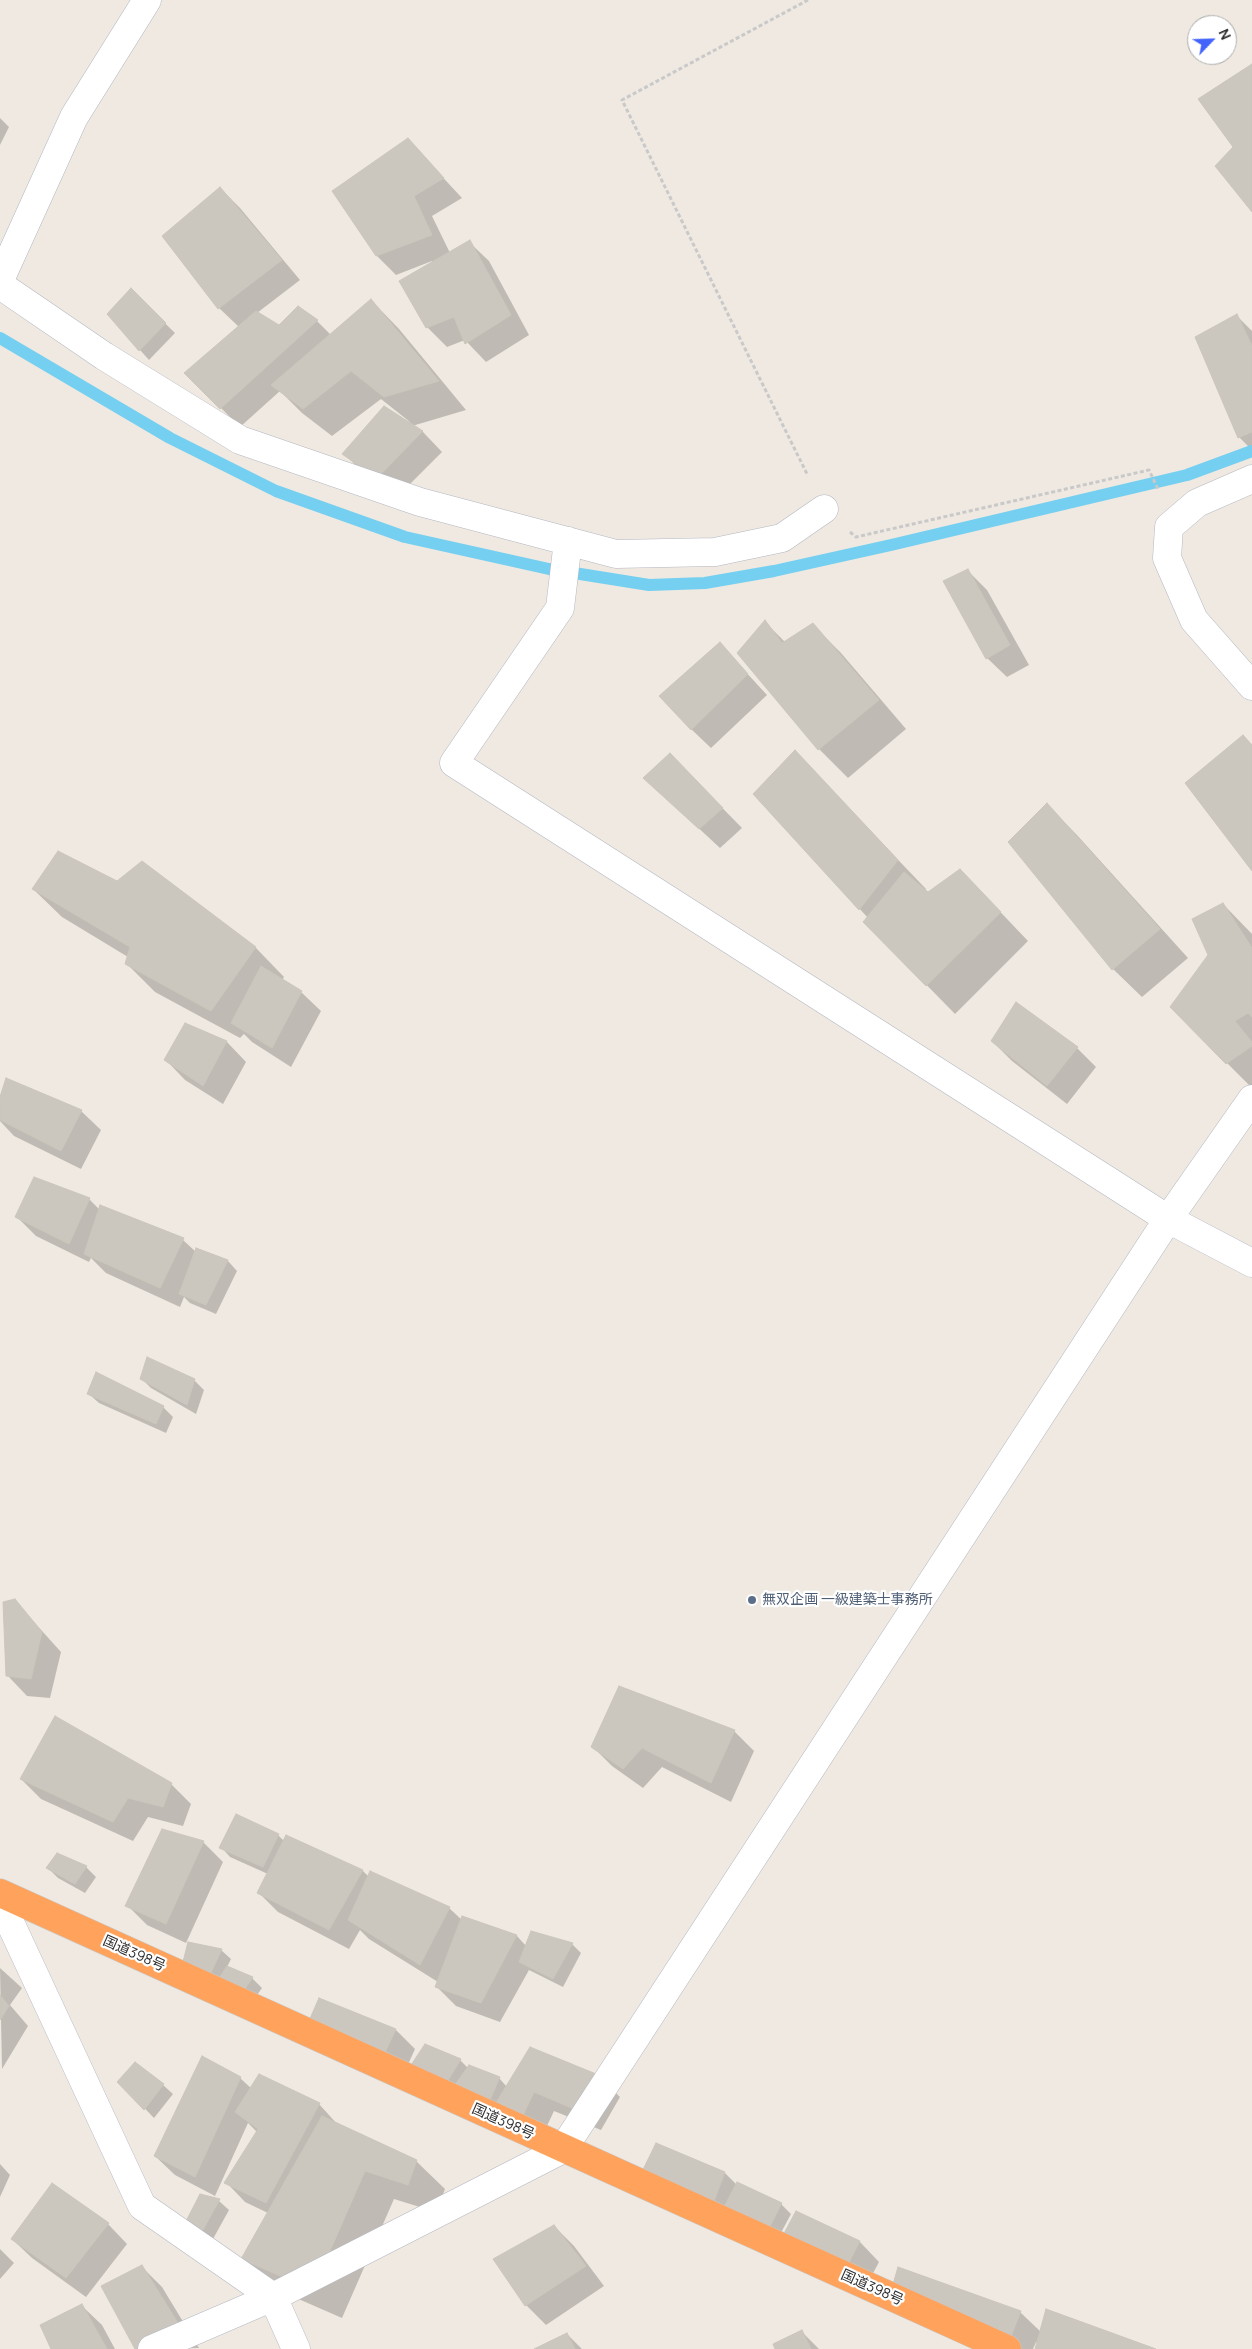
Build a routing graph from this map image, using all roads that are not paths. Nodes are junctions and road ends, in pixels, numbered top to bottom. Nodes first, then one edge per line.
1 (147, 0) edge
2 (0, 280) edge
3 (0, 285) edge
4 (1252, 479) edge
5 (824, 509) road end
6 (568, 543) junction
7 (1252, 686) edge
8 (1252, 1100) edge
9 (1168, 1219) junction
10 (1252, 1263) edge
11 (0, 1893) edge
12 (0, 1901) edge
13 (562, 2149) junction
14 (273, 2297) junction
15 (152, 2349) edge
16 (296, 2349) edge
17 (1007, 2349) edge

1 - 2 street
3 - 6 street
4 - 7 street
5 - 6 street
6 - 9 street
8 - 9 street
9 - 10 street
9 - 13 street
11 - 13 highway, 国道398号
12 - 14 street
13 - 14 street
13 - 17 highway, 国道398号
14 - 15 street
14 - 16 street

